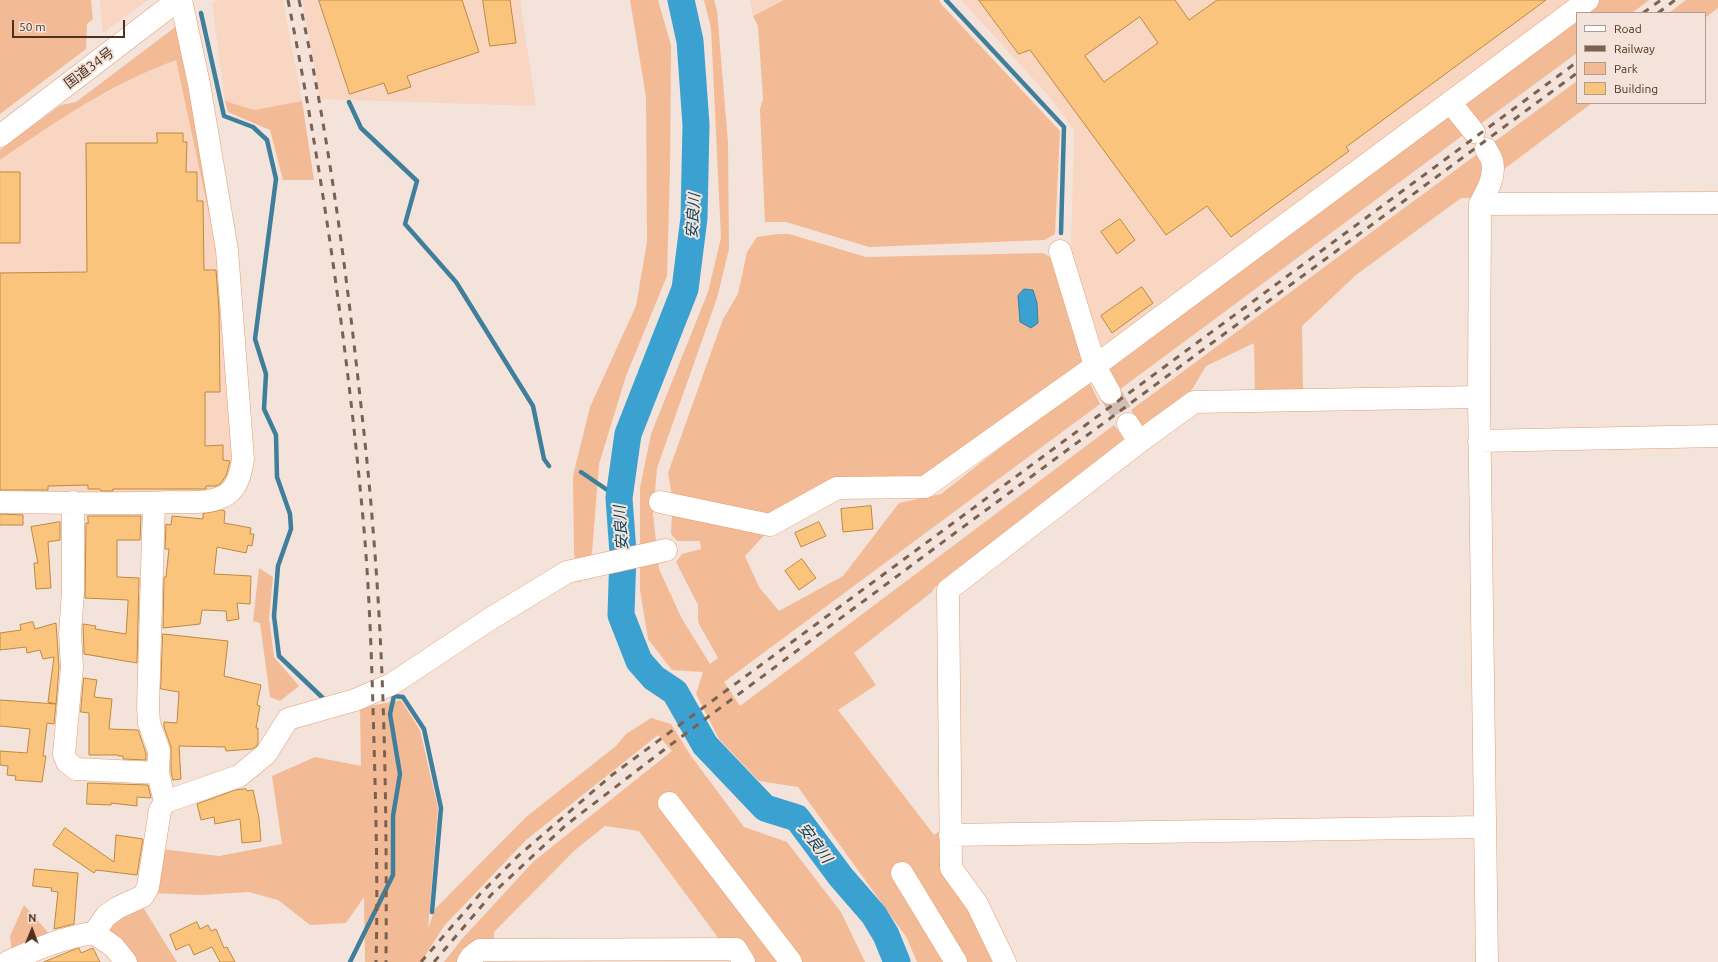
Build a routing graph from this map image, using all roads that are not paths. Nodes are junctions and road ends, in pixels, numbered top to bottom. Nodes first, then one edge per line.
1 (178, 0) edge
2 (181, 0) edge
3 (1588, 0) edge
4 (1450, 102) junction
5 (1474, 132) dead end
6 (0, 136) edge
7 (1486, 149) dead end
8 (1718, 203) edge
9 (1480, 204) junction
10 (1060, 251) dead end
11 (1095, 366) junction
12 (1110, 393) tunnel mouth
13 (1479, 397) junction
14 (1128, 424) tunnel mouth
15 (1718, 436) edge
16 (1479, 441) junction
17 (1139, 442) junction
18 (0, 502) edge
19 (73, 502) junction
20 (660, 502) dead end
21 (154, 503) junction
22 (662, 551) dead end
23 (158, 774) junction
24 (165, 802) junction
25 (669, 803) dead end
26 (1484, 827) junction
27 (950, 834) junction
28 (902, 873) dead end
29 (94, 933) junction
30 (8, 962) edge
31 (126, 962) edge
32 (468, 962) edge
33 (744, 962) edge
34 (791, 962) edge
35 (956, 962) edge
36 (1005, 962) edge
37 (1487, 962) edge

1 - 6 main road, 国道34号
2 - 21 main road
3 - 4 main road
4 - 5 main road
4 - 11 main road
7 - 9 main road
8 - 9 main road
9 - 13 main road
10 - 11 main road
11 - 12 main road
11 - 20 main road
13 - 16 main road
13 - 17 main road
14 - 17 main road
15 - 16 main road
16 - 26 main road
17 - 27 main road
18 - 19 main road
19 - 21 main road
19 - 23 main road
21 - 23 main road
22 - 24 main road
23 - 24 main road
24 - 29 main road
25 - 34 main road
26 - 27 main road
26 - 37 main road
27 - 36 main road
28 - 35 main road
29 - 30 main road
29 - 31 main road
32 - 33 main road

